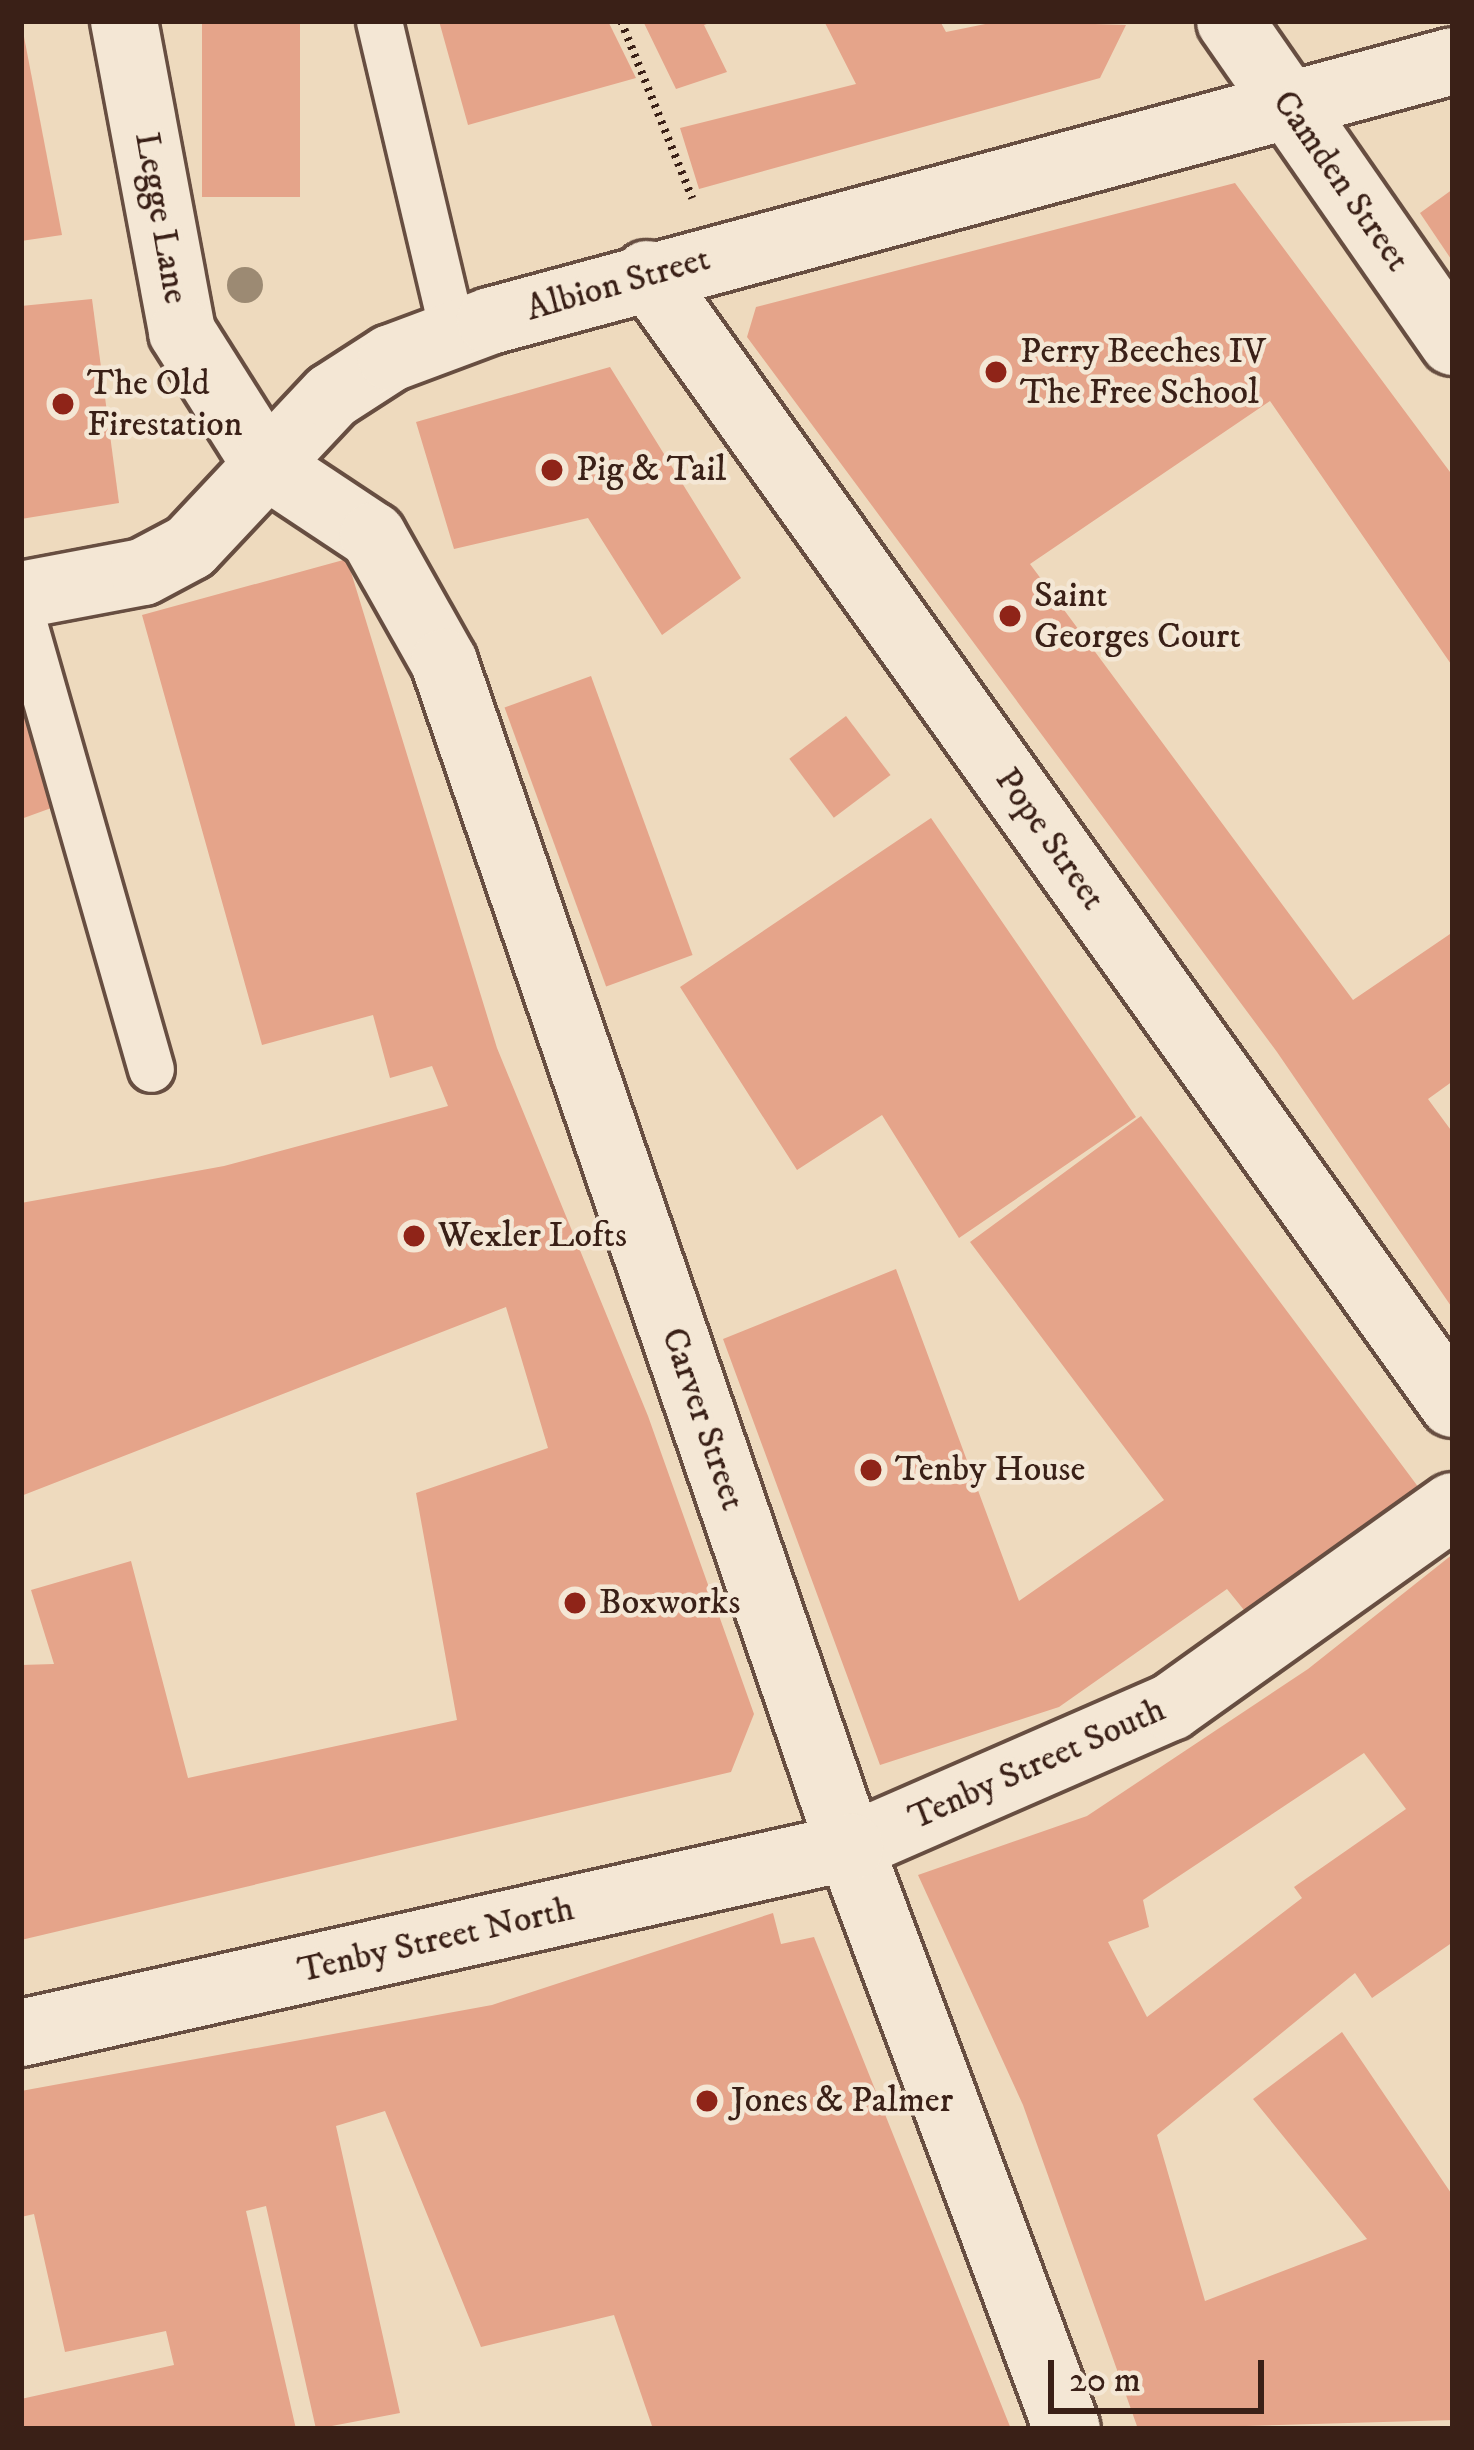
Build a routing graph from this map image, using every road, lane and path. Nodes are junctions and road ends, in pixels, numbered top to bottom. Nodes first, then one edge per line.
1 (124, 21) edge
2 (379, 21) edge
3 (621, 21) edge
4 (1230, 21) edge
5 (1453, 61) edge
6 (1288, 105) junction
7 (716, 256) junction
8 (647, 274) junction
9 (452, 335) junction
10 (1453, 342) edge
11 (266, 465) junction
12 (21, 595) edge
13 (21, 613) edge
14 (152, 1069) dead end
15 (1453, 1404) edge
16 (1453, 1506) edge
17 (850, 1846) junction
18 (21, 2033) edge
19 (1066, 2429) edge

1 - 11 street, Legge Lane
2 - 9 lane
3 - 7 path
4 - 6 street, Camden Street
5 - 6 street, Albion Street
6 - 7 street, Albion Street
6 - 10 street, Camden Street
7 - 8 street, Albion Street
8 - 9 street, Albion Street
8 - 15 street, Pope Street
9 - 11 street, Albion Street
11 - 12 street, Albion Street
11 - 17 street, Carver Street
13 - 14 lane
16 - 17 street, Tenby Street South
17 - 18 street, Tenby Street North
17 - 19 street, Carver Street

